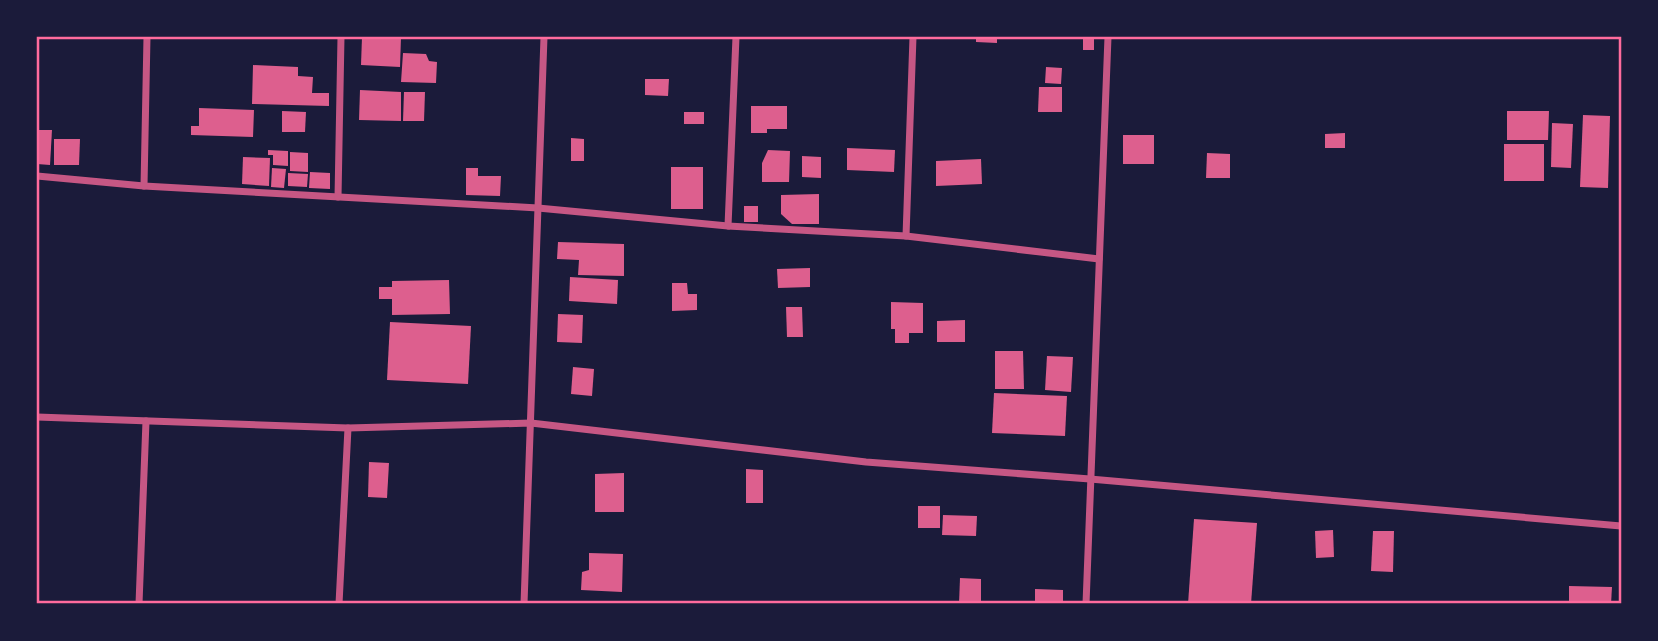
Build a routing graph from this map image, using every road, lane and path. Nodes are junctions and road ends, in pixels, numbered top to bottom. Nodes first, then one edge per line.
1 (147, 37) edge
2 (341, 37) edge
3 (544, 37) edge
4 (736, 37) edge
5 (913, 37) edge
6 (1108, 37) edge
7 (37, 176) edge
8 (144, 186) junction
9 (338, 197) junction
10 (538, 208) junction
11 (728, 226) junction
12 (906, 236) junction
13 (1099, 259) junction
14 (37, 417) edge
15 (146, 421) junction
16 (531, 423) junction
17 (348, 428) junction
18 (1090, 479) junction
19 (1621, 526) edge
20 (139, 604) edge
21 (339, 604) edge
22 (524, 604) edge
23 (1086, 604) edge

1 - 8 street
2 - 9 street
3 - 10 street
4 - 11 street
5 - 12 street
6 - 13 street
7 - 8 street
8 - 9 street
9 - 10 street
10 - 11 street
10 - 16 street
11 - 12 street
12 - 13 street
13 - 18 street
14 - 15 street
15 - 17 street
15 - 20 street
16 - 17 street
16 - 18 street
16 - 22 street
17 - 21 street
18 - 19 street
18 - 23 street

